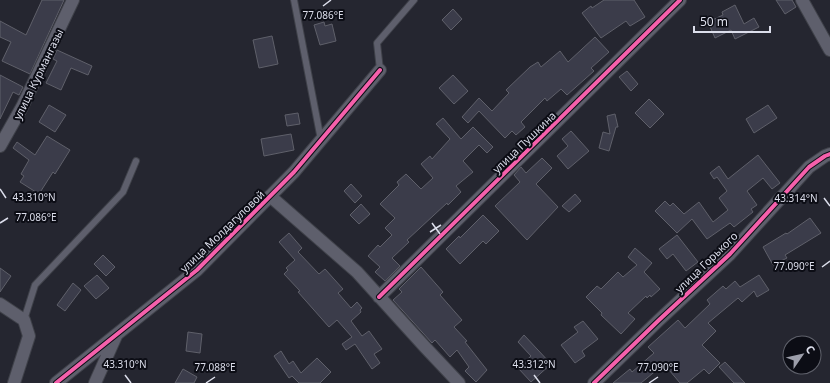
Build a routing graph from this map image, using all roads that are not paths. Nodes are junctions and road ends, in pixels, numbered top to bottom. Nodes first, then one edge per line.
1 (73, 0) edge
2 (294, 0) edge
3 (414, 0) edge
4 (680, 0) edge
5 (802, 0) edge
6 (830, 50) edge
7 (380, 70) joint
8 (321, 140) junction
9 (0, 146) edge
10 (830, 154) edge
11 (136, 162) dead end
12 (270, 196) junction
13 (379, 297) junction
14 (0, 304) edge
15 (24, 320) junction
16 (116, 335) junction
17 (14, 383) edge
18 (56, 383) edge
19 (95, 383) edge
20 (459, 383) edge
21 (594, 383) edge

1 - 9 street, улица Курмангазы
2 - 8 lane
3 - 7 lane
4 - 13 street, улица Пушкина
5 - 6 street
7 - 8 street, улица Молдагуловой
8 - 12 street, улица Молдагуловой
10 - 21 street, улица Горького
11 - 15 lane
12 - 13 street
12 - 16 street, улица Молдагуловой
13 - 20 street
14 - 15 street
15 - 17 street
16 - 18 street, улица Молдагуловой
16 - 19 street

